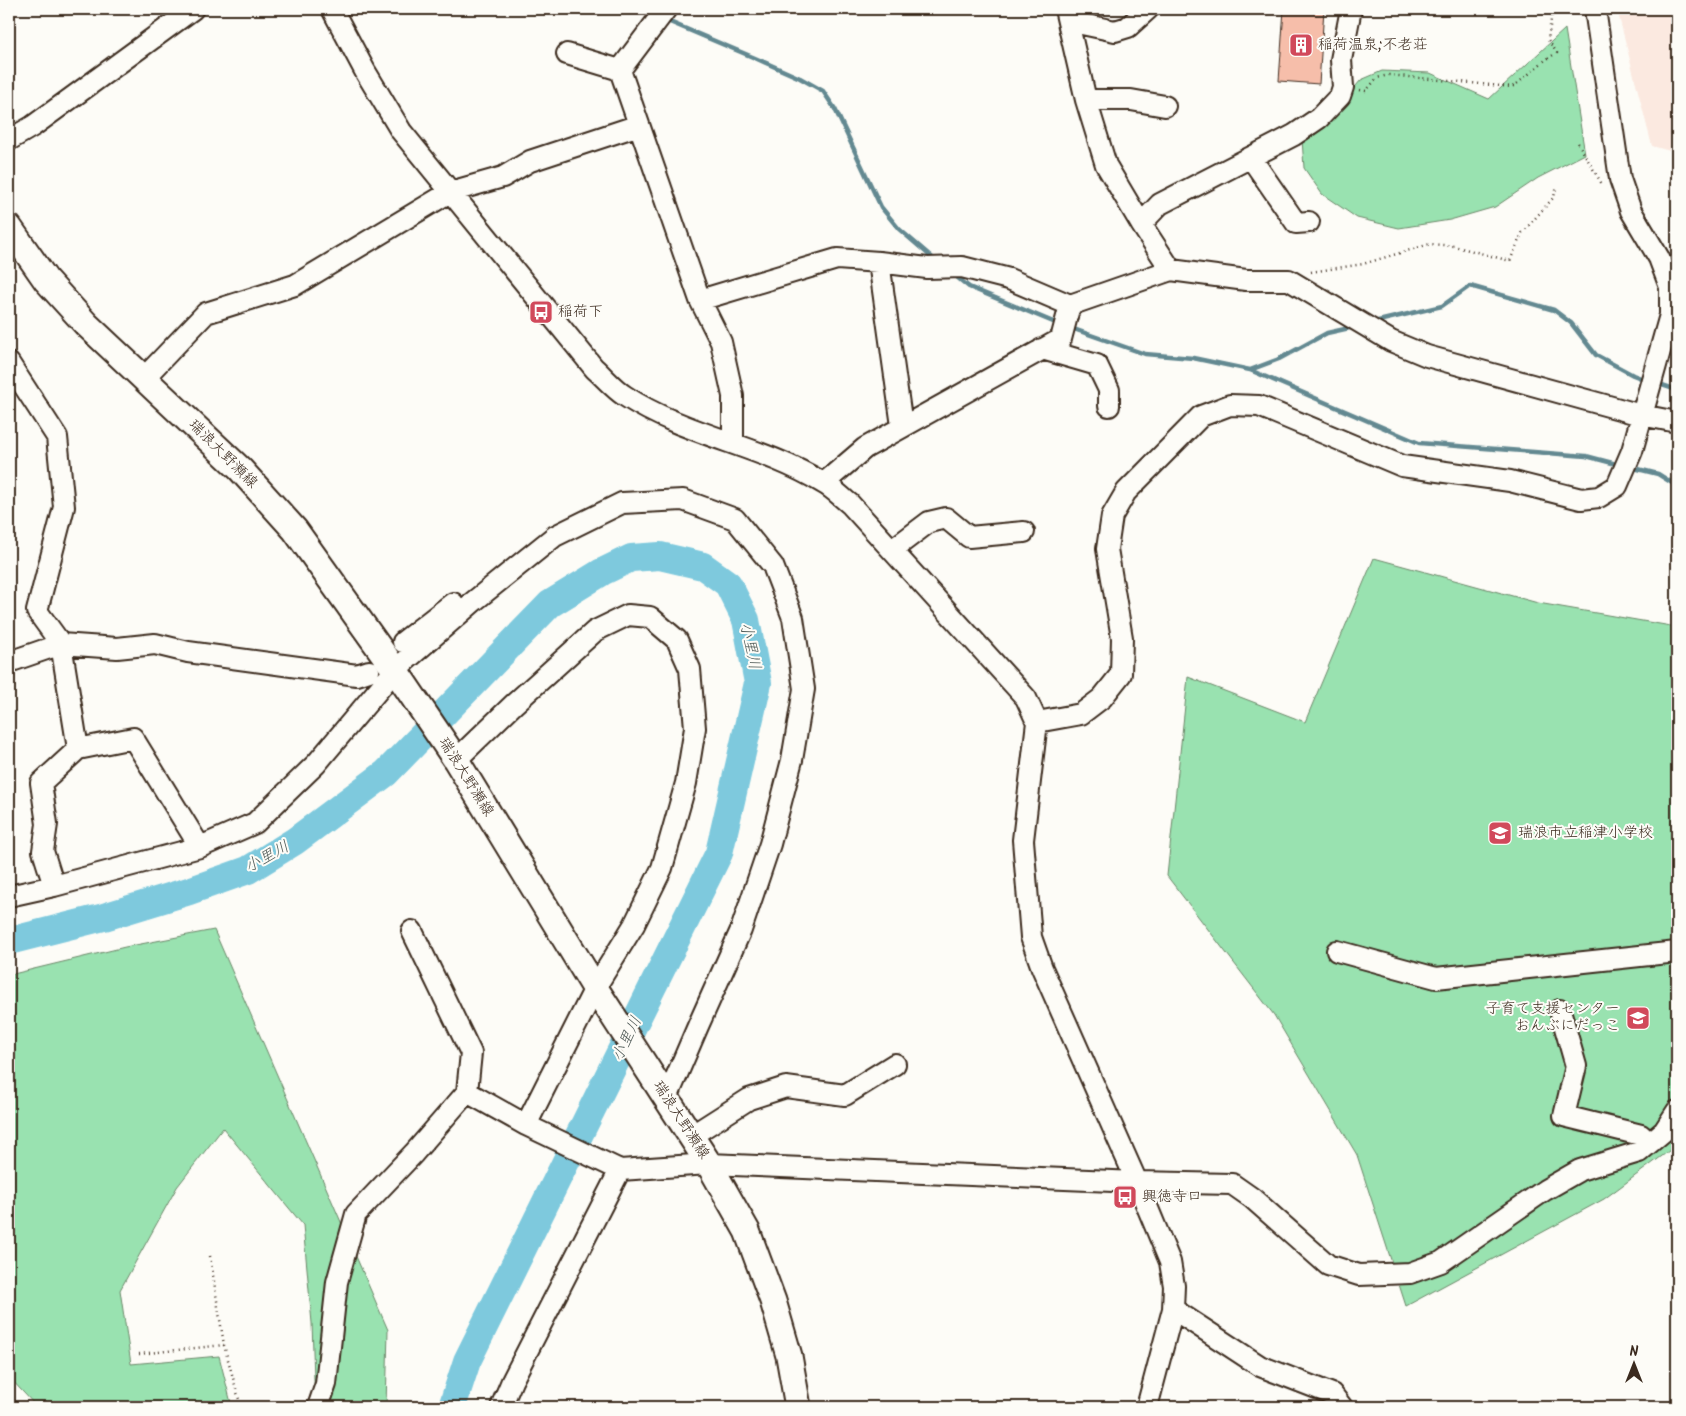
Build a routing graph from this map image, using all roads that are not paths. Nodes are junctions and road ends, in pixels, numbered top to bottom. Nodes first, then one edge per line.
1 (193, 9) edge
2 (332, 9) edge
3 (1148, 9) edge
4 (1352, 9) edge
5 (1595, 9) edge
6 (662, 15) edge
7 (1066, 15) edge
8 (567, 54) dead end
9 (620, 70) junction
10 (1086, 100) junction
11 (1165, 106) dead end
12 (639, 125) junction
13 (9, 140) edge
14 (1251, 158) junction
15 (450, 192) junction
16 (1309, 222) dead end
17 (1140, 224) junction
18 (9, 227) edge
19 (879, 262) junction
20 (1170, 270) junction
21 (700, 300) junction
22 (1070, 305) junction
23 (1042, 349) junction
24 (9, 363) edge
25 (144, 378) junction
26 (1109, 406) dead end
27 (1641, 415) junction
28 (1677, 422) edge
29 (902, 426) junction
30 (733, 442) junction
31 (824, 483) junction
32 (1024, 532) dead end
33 (892, 550) junction
34 (473, 602) junction
35 (403, 642) dead end
36 (61, 644) junction
37 (9, 662) edge
38 (369, 671) dead end
39 (399, 676) junction
40 (1037, 722) junction
41 (78, 749) junction
42 (451, 752) junction
43 (200, 847) junction
44 (54, 886) junction
45 (9, 896) edge
46 (412, 931) dead end
47 (1338, 951) dead end
48 (1677, 952) edge
49 (598, 992) junction
50 (1560, 1010) dead end
51 (895, 1064) dead end
52 (467, 1092) junction
53 (664, 1093) junction
54 (1677, 1111) edge
55 (526, 1125) junction
56 (691, 1136) junction
57 (1649, 1143) junction
58 (709, 1164) junction
59 (620, 1170) junction
60 (1136, 1182) junction
61 (1173, 1309) junction
62 (318, 1407) edge
63 (501, 1407) edge
64 (798, 1407) edge
65 (1147, 1407) edge
66 (1342, 1407) edge

1 - 13 street
2 - 15 street
3 - 7 street
4 - 14 street
5 - 27 street
6 - 9 street
7 - 10 street
8 - 9 street
9 - 12 street
10 - 11 street
10 - 17 street
12 - 15 street
12 - 21 street
14 - 16 street
14 - 17 street
15 - 25 street
15 - 30 street
17 - 20 street
18 - 25 main road, 瑞浪大野瀬線
19 - 21 street
19 - 22 street
19 - 29 street
20 - 22 street
20 - 27 street
21 - 30 street
22 - 23 street
23 - 26 street
23 - 29 street
24 - 36 street
25 - 39 main road, 瑞浪大野瀬線
27 - 28 street
27 - 40 street
29 - 31 street
30 - 31 street
31 - 33 street
32 - 33 street
33 - 40 street
34 - 35 street
34 - 39 street
34 - 53 street
36 - 37 street
36 - 38 street
36 - 41 street
39 - 42 main road, 瑞浪大野瀬線
39 - 43 street
40 - 60 street
41 - 43 street
41 - 44 street
42 - 49 main road, 瑞浪大野瀬線
42 - 49 street
43 - 44 street
44 - 45 street
46 - 52 street
47 - 48 street
49 - 53 main road, 瑞浪大野瀬線
49 - 55 street
50 - 57 street
51 - 56 street
52 - 55 street
52 - 62 street
53 - 56 main road, 瑞浪大野瀬線
54 - 57 street
55 - 59 street
56 - 58 main road, 瑞浪大野瀬線
57 - 60 street
58 - 59 street
58 - 60 street
58 - 64 main road, 瑞浪大野瀬線
59 - 63 street
60 - 61 street
61 - 65 street
61 - 66 street

